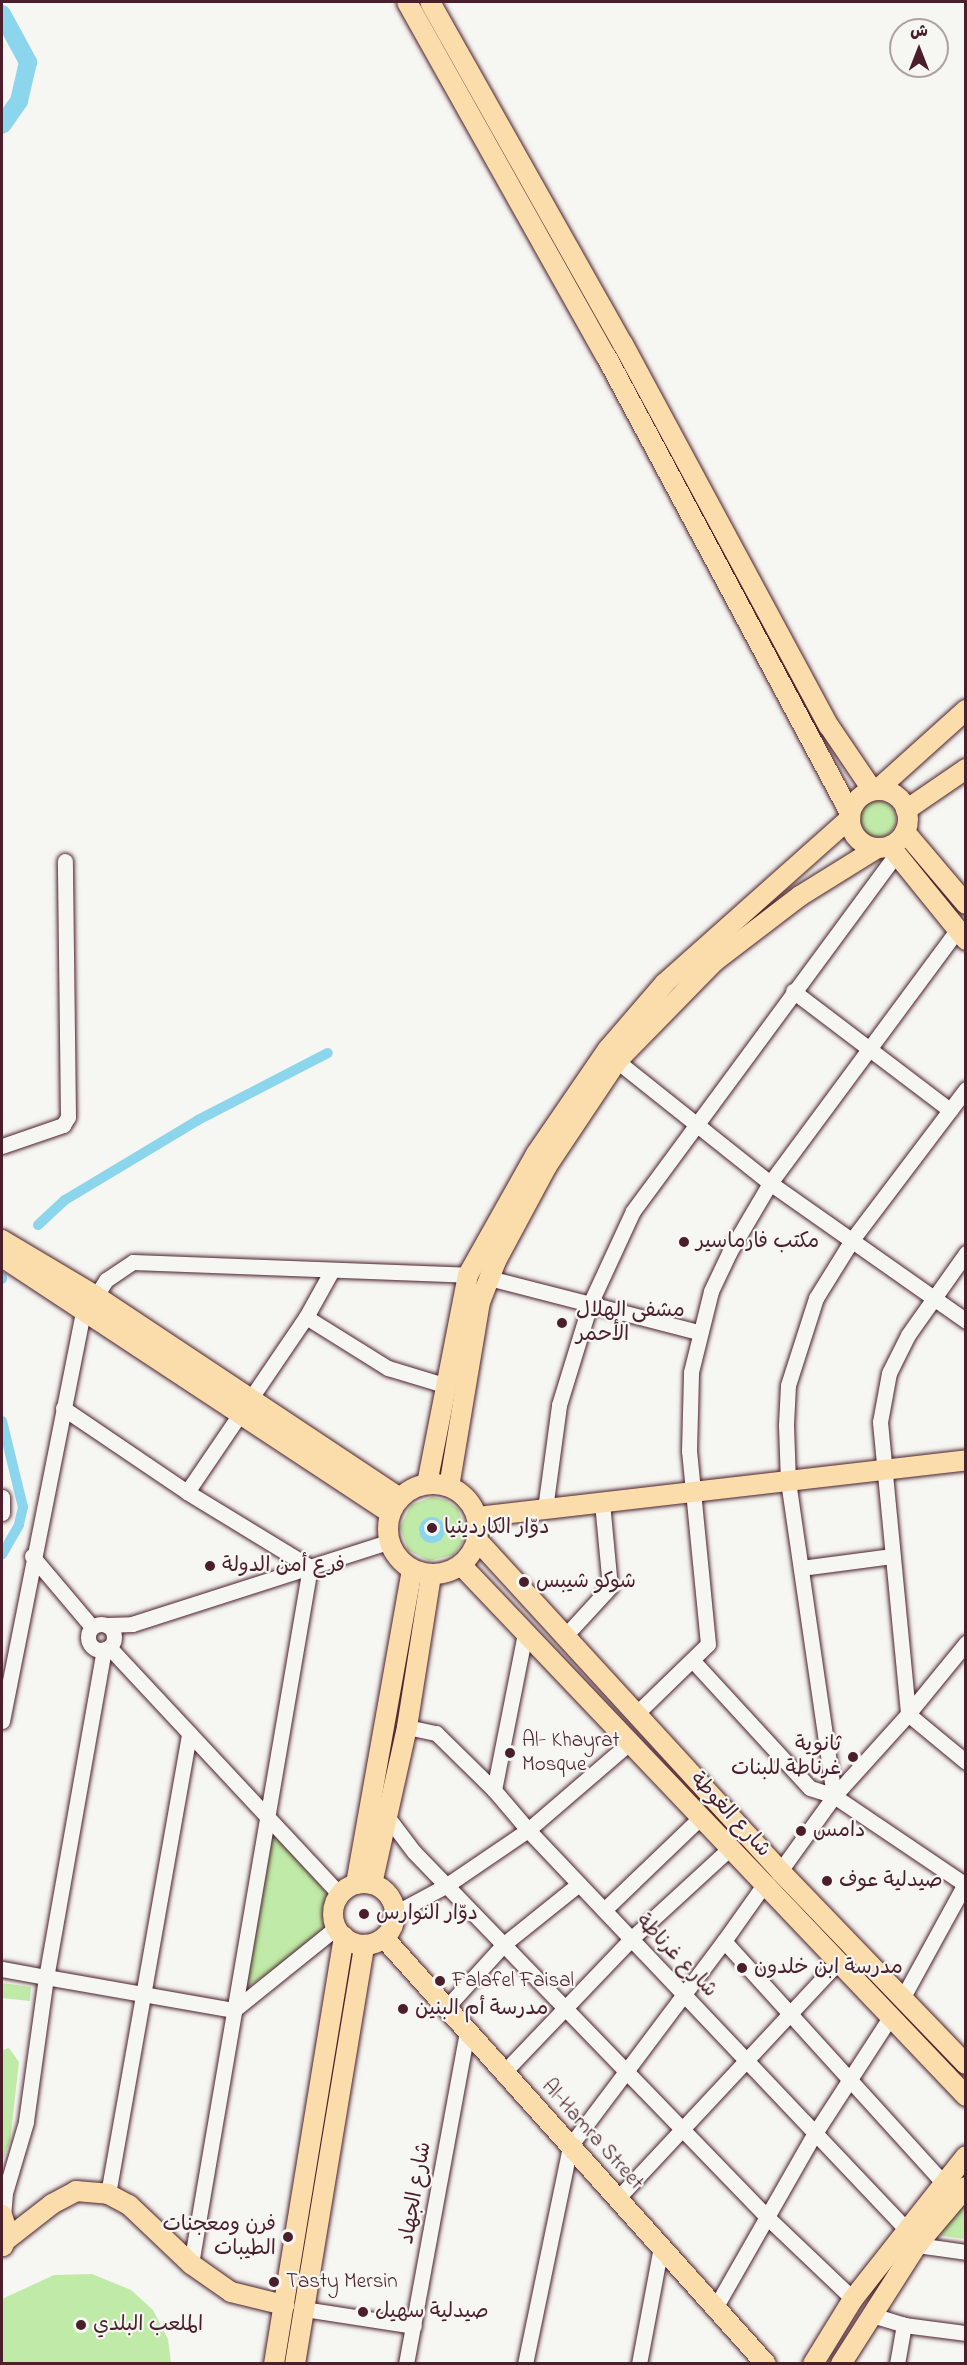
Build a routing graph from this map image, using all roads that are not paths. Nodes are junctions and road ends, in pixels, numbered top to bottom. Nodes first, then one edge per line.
1 (407, 2) edge
2 (430, 2) edge
3 (966, 710) edge
4 (966, 769) edge
5 (832, 781) junction
6 (935, 790) junction
7 (875, 791) junction
8 (906, 810) junction
9 (850, 815) junction
10 (905, 832) junction
11 (828, 836) junction
12 (888, 850) junction
13 (920, 850) junction
14 (66, 861) dead end
15 (966, 904) edge
16 (961, 935) edge
17 (793, 991) junction
18 (870, 1049) junction
19 (617, 1061) junction
20 (966, 1089) edge
21 (950, 1110) junction
22 (698, 1124) junction
23 (2, 1146) edge
24 (770, 1183) junction
25 (852, 1240) junction
26 (966, 1253) edge
27 (2, 1254) edge
28 (331, 1272) junction
29 (468, 1275) junction
30 (489, 1278) junction
31 (934, 1298) junction
32 (89, 1304) junction
33 (590, 1304) junction
34 (306, 1317) junction
35 (966, 1322) edge
36 (698, 1332) junction
37 (444, 1385) junction
38 (245, 1406) junction
39 (63, 1408) junction
40 (966, 1460) edge
41 (883, 1470) junction
42 (788, 1480) junction
43 (427, 1484) junction
44 (449, 1487) junction
45 (187, 1492) junction
46 (692, 1492) junction
47 (2, 1497) edge
48 (602, 1503) junction
49 (395, 1505) junction
50 (545, 1509) junction
51 (2, 1513) edge
52 (477, 1517) junction
53 (477, 1540) junction
54 (388, 1542) junction
55 (32, 1556) junction
56 (892, 1556) junction
57 (461, 1565) junction
58 (310, 1567) junction
59 (801, 1568) junction
60 (422, 1573) junction
61 (132, 1624) junction
62 (100, 1626) junction
63 (525, 1634) junction
64 (565, 1636) junction
65 (966, 1643) edge
66 (105, 1646) junction
67 (694, 1662) junction
68 (636, 1714) junction
69 (908, 1714) junction
70 (2, 1721) edge
71 (407, 1727) junction
72 (189, 1733) junction
73 (629, 1743) junction
74 (966, 1762) edge
75 (494, 1790) junction
76 (834, 1796) junction
77 (267, 1817) junction
78 (700, 1818) junction
79 (389, 1819) junction
80 (528, 1830) junction
81 (729, 1849) junction
82 (780, 1871) junction
83 (364, 1884) junction
84 (579, 1884) junction
85 (965, 1884) edge
86 (447, 1885) junction
87 (764, 1886) junction
88 (340, 1895) junction
89 (604, 1910) junction
90 (395, 1913) junction
91 (340, 1932) junction
92 (384, 1938) junction
93 (631, 1939) junction
94 (724, 1941) junction
95 (364, 1944) junction
96 (504, 1944) junction
97 (837, 1964) junction
98 (2, 1969) edge
99 (45, 1977) junction
100 (684, 1994) junction
101 (142, 1996) junction
102 (903, 1997) junction
103 (446, 2007) junction
104 (566, 2008) junction
105 (234, 2010) junction
106 (790, 2014) junction
107 (889, 2019) junction
108 (467, 2031) junction
109 (746, 2060) junction
110 (966, 2064) edge
111 (627, 2071) junction
112 (504, 2072) junction
113 (851, 2083) junction
114 (966, 2096) edge
115 (682, 2129) junction
116 (815, 2133) junction
117 (570, 2146) junction
118 (19, 2155) junction
119 (966, 2156) edge
120 (942, 2181) junction
121 (2, 2183) edge
122 (966, 2187) edge
123 (108, 2194) junction
124 (617, 2199) junction
125 (770, 2219) junction
126 (4, 2228) edge
127 (906, 2229) junction
128 (917, 2246) junction
129 (661, 2247) junction
130 (966, 2252) edge
131 (191, 2264) junction
132 (853, 2299) junction
133 (284, 2305) junction
134 (715, 2308) junction
135 (304, 2309) junction
136 (872, 2315) junction
137 (904, 2325) junction
138 (414, 2326) junction
139 (966, 2333) edge
140 (274, 2364) edge
141 (295, 2364) edge
142 (406, 2364) edge
143 (525, 2364) edge
144 (639, 2364) edge
145 (766, 2364) edge
146 (813, 2364) edge
147 (841, 2364) edge
148 (897, 2364) edge

1 - 5 main road
2 - 7 main road
3 - 7 main road
4 - 6 main road
5 - 9 main road
5 - 11 main road
6 - 8 main road
6 - 13 main road
7 - 8 main road
7 - 9 main road
8 - 10 main road
9 - 11 main road
9 - 12 main road
10 - 12 main road
10 - 13 main road
11 - 29 main road
12 - 16 main road
12 - 17 street
12 - 19 main road
13 - 15 main road
14 - 23 street
16 - 18 street
17 - 18 street
17 - 22 street
18 - 21 street
18 - 24 street
19 - 22 street
19 - 30 main road
20 - 21 street
21 - 25 street
22 - 24 street
22 - 33 street
24 - 25 street
24 - 36 street
25 - 31 street
25 - 42 street
26 - 31 street
27 - 32 main road
28 - 29 street
28 - 32 street
28 - 34 street
29 - 37 main road
30 - 33 street
30 - 44 main road
31 - 35 street
31 - 41 street
32 - 38 main road
32 - 39 street
33 - 36 street
33 - 50 street
34 - 37 street
34 - 38 street
36 - 46 street
37 - 43 main road
38 - 45 street
38 - 49 main road
39 - 45 street
39 - 55 street
40 - 41 main road
41 - 42 main road
41 - 56 street
42 - 46 main road
42 - 59 street
43 - 44 main road
43 - 49 main road
44 - 52 main road
45 - 58 street
46 - 48 main road
46 - 67 street
47 - 51 street
48 - 50 main road
48 - 64 street
49 - 54 main road
50 - 52 main road
52 - 53 main road
53 - 57 main road
53 - 64 main road
54 - 58 street
54 - 60 main road
55 - 62 street
55 - 70 street
56 - 59 street
56 - 69 street
57 - 60 main road
57 - 63 main road, شارع الغوطة
58 - 61 street
58 - 77 street
59 - 76 street
60 - 71 main road
60 - 83 main road
61 - 62 street
61 - 66 street
62 - 66 street
62 - 66 street
63 - 73 main road, شارع الغوطة
63 - 75 street
64 - 68 main road
65 - 69 street
66 - 72 street
66 - 99 street
67 - 68 street
67 - 76 street
68 - 82 main road
69 - 74 street
69 - 76 street
71 - 75 street, شارع غرناطة
71 - 79 main road
72 - 77 street
72 - 101 street
73 - 78 main road, شارع الغوطة
73 - 80 street
75 - 80 street, شارع غرناطة
76 - 82 street
76 - 85 street
77 - 88 street
77 - 105 street
78 - 81 main road, شارع الغوطة
78 - 89 street
79 - 83 main road
79 - 86 street
80 - 84 street, شارع غرناطة
80 - 86 street
81 - 87 main road, شارع الغوطة
81 - 93 street
82 - 102 main road
83 - 88 main road
83 - 90 main road
84 - 89 street, شارع غرناطة
84 - 96 street
85 - 102 street
86 - 90 street
86 - 96 street
87 - 94 street
87 - 97 main road, شارع الغوطة
88 - 91 main road
89 - 93 street, شارع غرناطة
90 - 92 main road
91 - 95 main road
91 - 105 street
91 - 133 main road
92 - 95 main road
92 - 103 main road, Al-Hamra Street
93 - 100 street, شارع غرناطة
93 - 104 street
94 - 100 street
94 - 106 street
95 - 135 main road
96 - 103 street
96 - 104 street
97 - 106 street
97 - 107 main road, شارع الغوطة
98 - 99 street
99 - 101 street
99 - 118 street
100 - 109 street, شارع غرناطة
100 - 111 street
101 - 105 street
101 - 123 street
102 - 110 main road
103 - 108 main road, Al-Hamra Street
104 - 111 street
104 - 112 street
105 - 131 street
106 - 109 street
106 - 113 street
107 - 113 street
107 - 114 main road, شارع الغوطة
108 - 112 main road, Al-Hamra Street
108 - 138 street, شارع الجهاد
109 - 115 street
109 - 116 street, شارع غرناطة
111 - 115 street
111 - 117 street
112 - 117 main road, Al-Hamra Street
113 - 116 street
113 - 120 street
115 - 124 street
115 - 125 street
116 - 125 street
116 - 127 street, شارع غرناطة
117 - 124 main road, Al-Hamra Street
117 - 143 street
118 - 121 street
118 - 126 street
119 - 120 main road
120 - 127 main road
122 - 128 main road
123 - 126 main road
123 - 131 main road
124 - 129 main road, Al-Hamra Street
125 - 132 street
125 - 134 street
127 - 132 main road
128 - 130 street
128 - 136 main road
129 - 134 main road, Al-Hamra Street
129 - 144 street
131 - 133 main road
132 - 146 main road
133 - 140 main road
134 - 145 main road, Al-Hamra Street
135 - 138 street
135 - 141 main road
136 - 137 street
136 - 147 main road
137 - 139 street
137 - 148 street
138 - 142 street, شارع الجهاد

